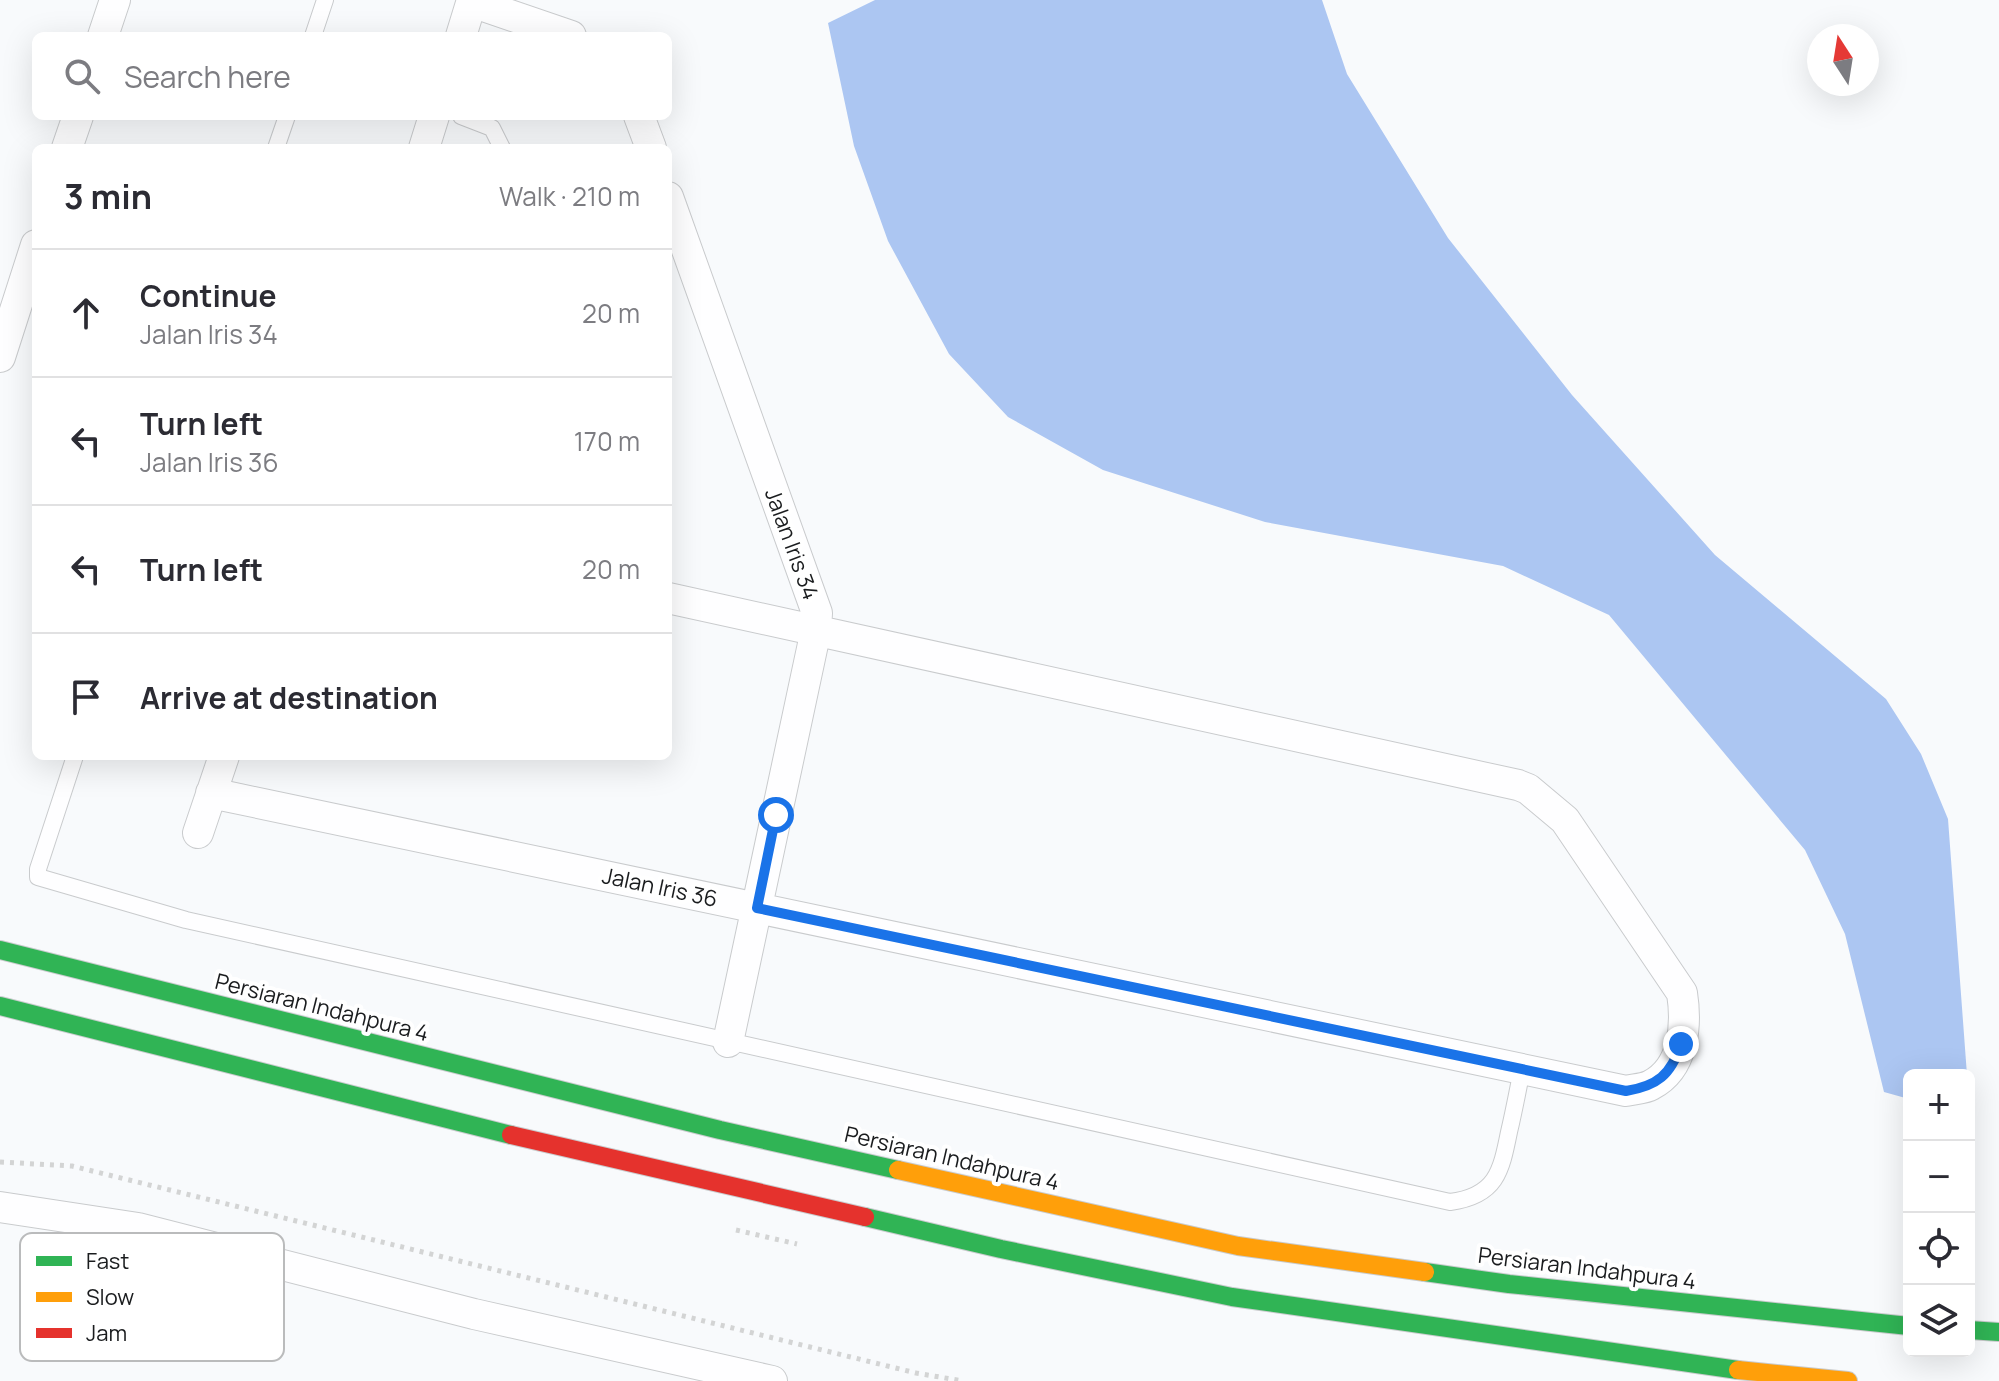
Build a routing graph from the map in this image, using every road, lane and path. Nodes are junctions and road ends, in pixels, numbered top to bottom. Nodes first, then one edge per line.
1 (115, 0) edge
2 (325, 0) edge
3 (472, 1) edge
4 (104, 32) edge
5 (314, 32) edge
6 (462, 32) edge
7 (560, 32) edge
8 (77, 120) edge
9 (286, 120) edge
10 (433, 120) edge
11 (471, 120) edge
12 (640, 120) edge
13 (68, 144) edge
14 (277, 144) edge
15 (425, 144) edge
16 (500, 144) edge
17 (650, 144) edge
18 (672, 208) edge
19 (32, 257) edge
20 (0, 357) edge
21 (672, 599) edge
22 (816, 630) junction
23 (74, 760) edge
24 (223, 760) edge
25 (211, 793) junction
26 (198, 833) dead end
27 (757, 908) junction
28 (0, 950) edge
29 (0, 1006) edge
30 (728, 1042) junction
31 (1522, 1069) junction
32 (0, 1162) edge
33 (0, 1207) edge
34 (158, 1233) edge
35 (284, 1265) edge
36 (1903, 1325) edge
37 (1975, 1330) edge
38 (1999, 1332) edge
39 (772, 1381) edge
40 (963, 1381) edge
41 (1848, 1381) edge

1 - 4 street
2 - 5 lane
3 - 6 street
3 - 7 street
8 - 13 street
9 - 14 lane
10 - 15 street
11 - 16 lane
12 - 17 street
18 - 22 street, Jalan Iris 34
19 - 20 street
21 - 22 street
22 - 27 street, Jalan Iris 34
22 - 31 street, Jalan Iris 36
23 - 30 lane
24 - 25 street
25 - 26 street
25 - 27 street, Jalan Iris 36
27 - 30 street, Jalan Iris 34
27 - 31 street, Jalan Iris 36
28 - 36 street, Persiaran Indahpura 4
29 - 41 street
30 - 31 lane
32 - 40 path
33 - 34 street
35 - 39 street
37 - 38 street

